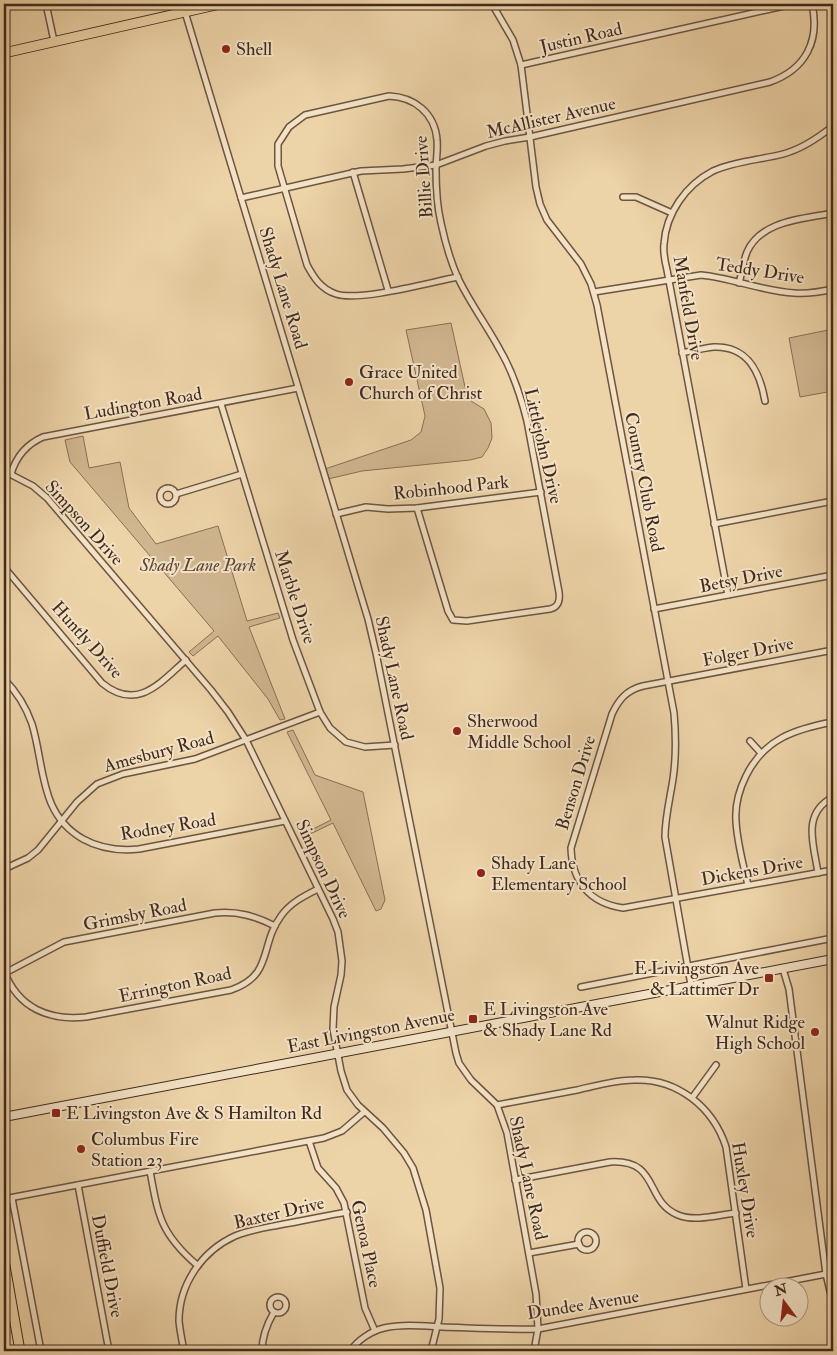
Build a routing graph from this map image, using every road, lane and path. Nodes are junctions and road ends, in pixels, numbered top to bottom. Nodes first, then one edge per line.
1 (46, 4) edge
2 (220, 4) edge
3 (492, 4) edge
4 (793, 4) edge
5 (812, 4) edge
6 (185, 12) junction
7 (54, 41) junction
8 (4, 53) edge
9 (520, 65) junction
10 (833, 126) edge
11 (530, 137) junction
12 (436, 165) junction
13 (353, 172) junction
14 (284, 188) junction
15 (623, 197) dead end
16 (241, 198) junction
17 (672, 213) junction
18 (833, 213) edge
19 (458, 277) junction
20 (668, 280) junction
21 (739, 283) junction
22 (833, 289) edge
23 (388, 290) junction
24 (594, 292) junction
25 (682, 353) junction
26 (298, 388) junction
27 (765, 401) dead end
28 (221, 404) junction
29 (4, 471) edge
30 (11, 474) junction
31 (242, 474) junction
32 (540, 492) junction
33 (176, 494) dead end
34 (833, 501) edge
35 (417, 508) junction
36 (336, 514) junction
37 (714, 524) junction
38 (4, 567) edge
39 (833, 575) edge
40 (728, 595) junction
41 (654, 609) junction
42 (833, 650) edge
43 (186, 660) junction
44 (4, 679) edge
45 (668, 682) junction
46 (320, 712) junction
47 (833, 722) edge
48 (246, 740) junction
49 (750, 741) dead end
50 (394, 745) junction
51 (762, 753) junction
52 (833, 797) edge
53 (285, 821) junction
54 (61, 822) junction
55 (4, 869) edge
56 (833, 870) edge
57 (818, 873) junction
58 (748, 885) junction
59 (318, 889) junction
60 (676, 899) junction
61 (274, 926) junction
62 (833, 938) edge
63 (833, 959) edge
64 (688, 967) junction
65 (783, 969) junction
66 (4, 972) edge
67 (691, 986) junction
68 (580, 987) dead end
69 (451, 1031) junction
70 (338, 1053) junction
71 (716, 1065) dead end
72 (692, 1098) junction
73 (497, 1105) junction
74 (364, 1112) junction
75 (4, 1117) edge
76 (309, 1141) junction
77 (150, 1171) junction
78 (515, 1180) junction
79 (78, 1185) junction
80 (12, 1198) junction
81 (4, 1199) edge
82 (347, 1212) junction
83 (736, 1213) junction
84 (579, 1244) dead end
85 (529, 1253) junction
86 (4, 1260) edge
87 (197, 1265) junction
88 (826, 1274) junction
89 (746, 1289) junction
90 (833, 1304) edge
91 (274, 1312) dead end
92 (437, 1327) junction
93 (538, 1329) junction
94 (375, 1331) junction
95 (20, 1351) edge
96 (41, 1351) edge
97 (109, 1351) edge
98 (184, 1351) edge
99 (262, 1351) edge
100 (350, 1351) edge
101 (432, 1351) edge
102 (534, 1351) edge

1 - 7 street
2 - 6 main road
3 - 9 street, Country Club Road
4 - 9 street, Justin Road
5 - 11 street, McAllister Avenue
6 - 7 main road
6 - 16 street, Shady Lane Road
7 - 8 main road
9 - 11 street, Country Club Road
10 - 17 street, Manfeld Drive
11 - 12 street, McAllister Avenue
11 - 24 street, Country Club Road
12 - 13 street, McAllister Avenue
12 - 14 street, Billie Drive
12 - 19 street, Billie Drive
13 - 14 street, McAllister Avenue
13 - 23 street
14 - 16 street, McAllister Avenue
14 - 23 street
15 - 17 street
16 - 26 street, Shady Lane Road
17 - 20 street, Manfeld Drive
18 - 21 street
19 - 23 street
19 - 32 street, Littlejohn Drive
20 - 21 street, Teddy Drive
20 - 24 street, Teddy Drive
20 - 25 street, Manfeld Drive
21 - 22 street, Teddy Drive
24 - 41 street, Country Club Road
25 - 27 street
25 - 37 street, Manfeld Drive
26 - 28 street, Ludington Road
26 - 36 street, Shady Lane Road
28 - 30 street, Ludington Road
28 - 31 street, Marble Drive
29 - 30 street, Simpson Drive
30 - 43 street, Simpson Drive
31 - 33 street
31 - 46 street, Marble Drive
32 - 35 street, Robinhood Park
32 - 35 street, Littlejohn Drive
34 - 37 street
35 - 36 street, Robinhood Park
36 - 50 street, Shady Lane Road
37 - 40 street, Manfeld Drive
38 - 43 street, Huntly Drive
39 - 40 street, Betsy Drive
40 - 41 street, Betsy Drive
41 - 45 street, Country Club Road
42 - 45 street, Folger Drive
43 - 48 street, Simpson Drive
44 - 54 street
45 - 60 street, Country Club Road
45 - 60 street, Benson Drive
46 - 48 street, Amesbury Road
46 - 50 street, Marble Drive
47 - 51 street
48 - 53 street, Simpson Drive
48 - 54 street, Amesbury Road
49 - 51 street
50 - 69 street, Shady Lane Road
51 - 58 street
52 - 57 street
53 - 54 street, Rodney Road
53 - 59 street, Simpson Drive
54 - 55 street, Amesbury Road
56 - 57 street, Dickens Drive
57 - 58 street, Dickens Drive
58 - 60 street, Dickens Drive
59 - 61 street, Errington Road
59 - 70 street, Simpson Drive
60 - 64 street, Country Club Road
61 - 66 street, Grimsby Road
61 - 66 street, Errington Road
62 - 64 street
63 - 65 main road, East Livingston Avenue
64 - 67 street, Country Club Road
64 - 68 street
65 - 67 main road, East Livingston Avenue
65 - 88 street
67 - 69 main road, East Livingston Avenue
69 - 70 main road, East Livingston Avenue
69 - 73 street, Shady Lane Road
70 - 74 street, Simpson Drive
70 - 75 main road, East Livingston Avenue
71 - 72 street
72 - 73 street, Huxley Drive
72 - 83 street, Huxley Drive
73 - 78 street, Shady Lane Road
74 - 76 street
74 - 92 street, Simpson Drive
76 - 77 street
76 - 82 street, Genoa Place
77 - 79 street
77 - 87 street
78 - 83 street
78 - 85 street, Shady Lane Road
79 - 80 street
79 - 97 street, Duffield Drive
80 - 81 street
80 - 96 street
82 - 87 street, Baxter Drive
82 - 94 street, Genoa Place
83 - 89 street, Huxley Drive
84 - 85 street
85 - 93 street, Shady Lane Road
86 - 95 main road
87 - 98 street, Baxter Drive
88 - 89 street, Dundee Avenue
88 - 90 street
89 - 93 street, Dundee Avenue
91 - 99 street
92 - 93 street, Dundee Avenue
92 - 94 street, Dundee Avenue
92 - 101 street, Simpson Drive
93 - 102 street, Shady Lane Road
94 - 100 street, Dundee Avenue

